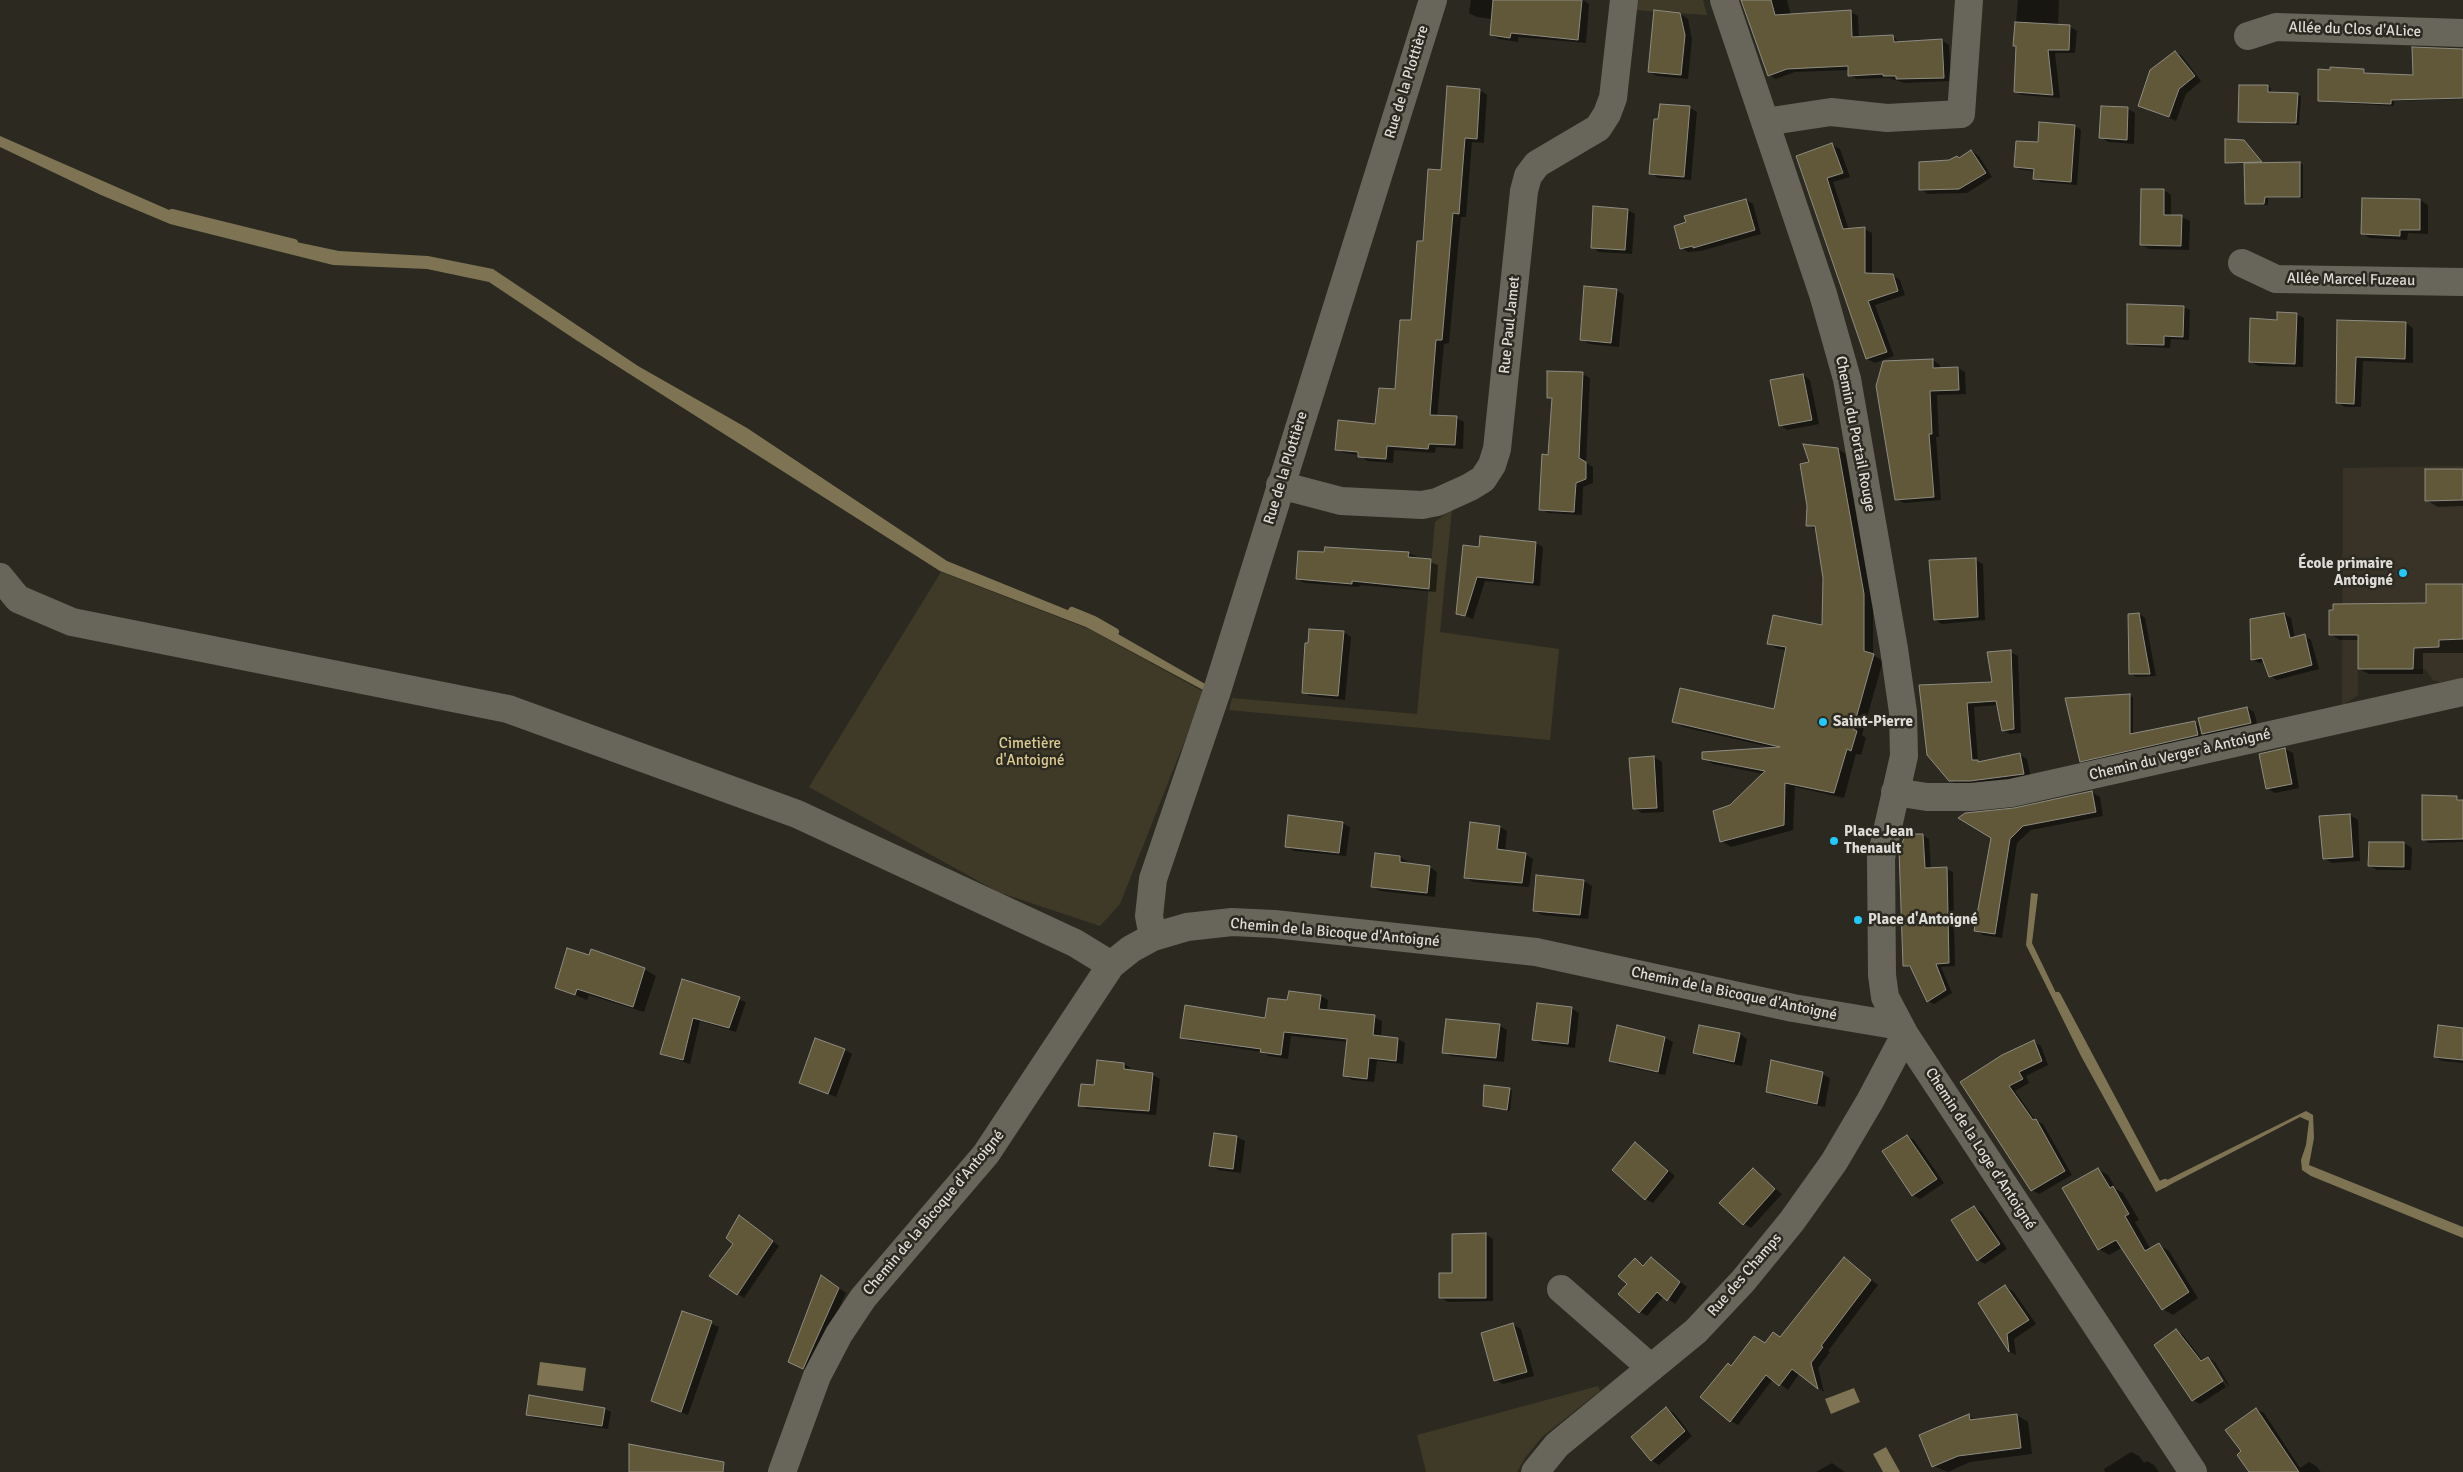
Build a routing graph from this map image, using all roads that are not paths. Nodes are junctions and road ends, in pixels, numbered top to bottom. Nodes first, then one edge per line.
1 (1433, 0) edge
2 (1624, 0) edge
3 (1724, 0) edge
4 (1969, 0) edge
5 (2463, 33) edge
6 (2248, 36) dead end
7 (1765, 122) junction
8 (2242, 263) dead end
9 (2463, 282) edge
10 (1280, 485) junction
11 (0, 577) edge
12 (2463, 692) edge
13 (1895, 792) junction
14 (1153, 937) junction
15 (1111, 965) junction
16 (1902, 1031) junction
17 (1561, 1289) dead end
18 (1651, 1368) junction
19 (782, 1472) edge
20 (1535, 1472) edge
21 (2193, 1472) edge

1 - 10 street, Rue de la Plottière
2 - 10 street, Rue Paul Jamet
3 - 7 street, Chemin du Portail Rouge
4 - 7 street
5 - 6 street, Allée du Clos d'ALice
7 - 13 street, Chemin du Portail Rouge
8 - 9 street, Allée Marcel Fuzeau
10 - 14 street, Rue de la Plottière
11 - 15 street
12 - 13 street, Chemin du Verger à Antoigné
13 - 16 street, Chemin de la Loge d'Antoigné
14 - 15 street, Chemin de la Bicoque d'Antoigné
14 - 16 street, Chemin de la Bicoque d'Antoigné
15 - 19 street, Chemin de la Bicoque d'Antoigné
16 - 18 street, Rue des Champs
16 - 21 street, Chemin de la Loge d'Antoigné
17 - 18 street
18 - 20 street, Rue des Champs

